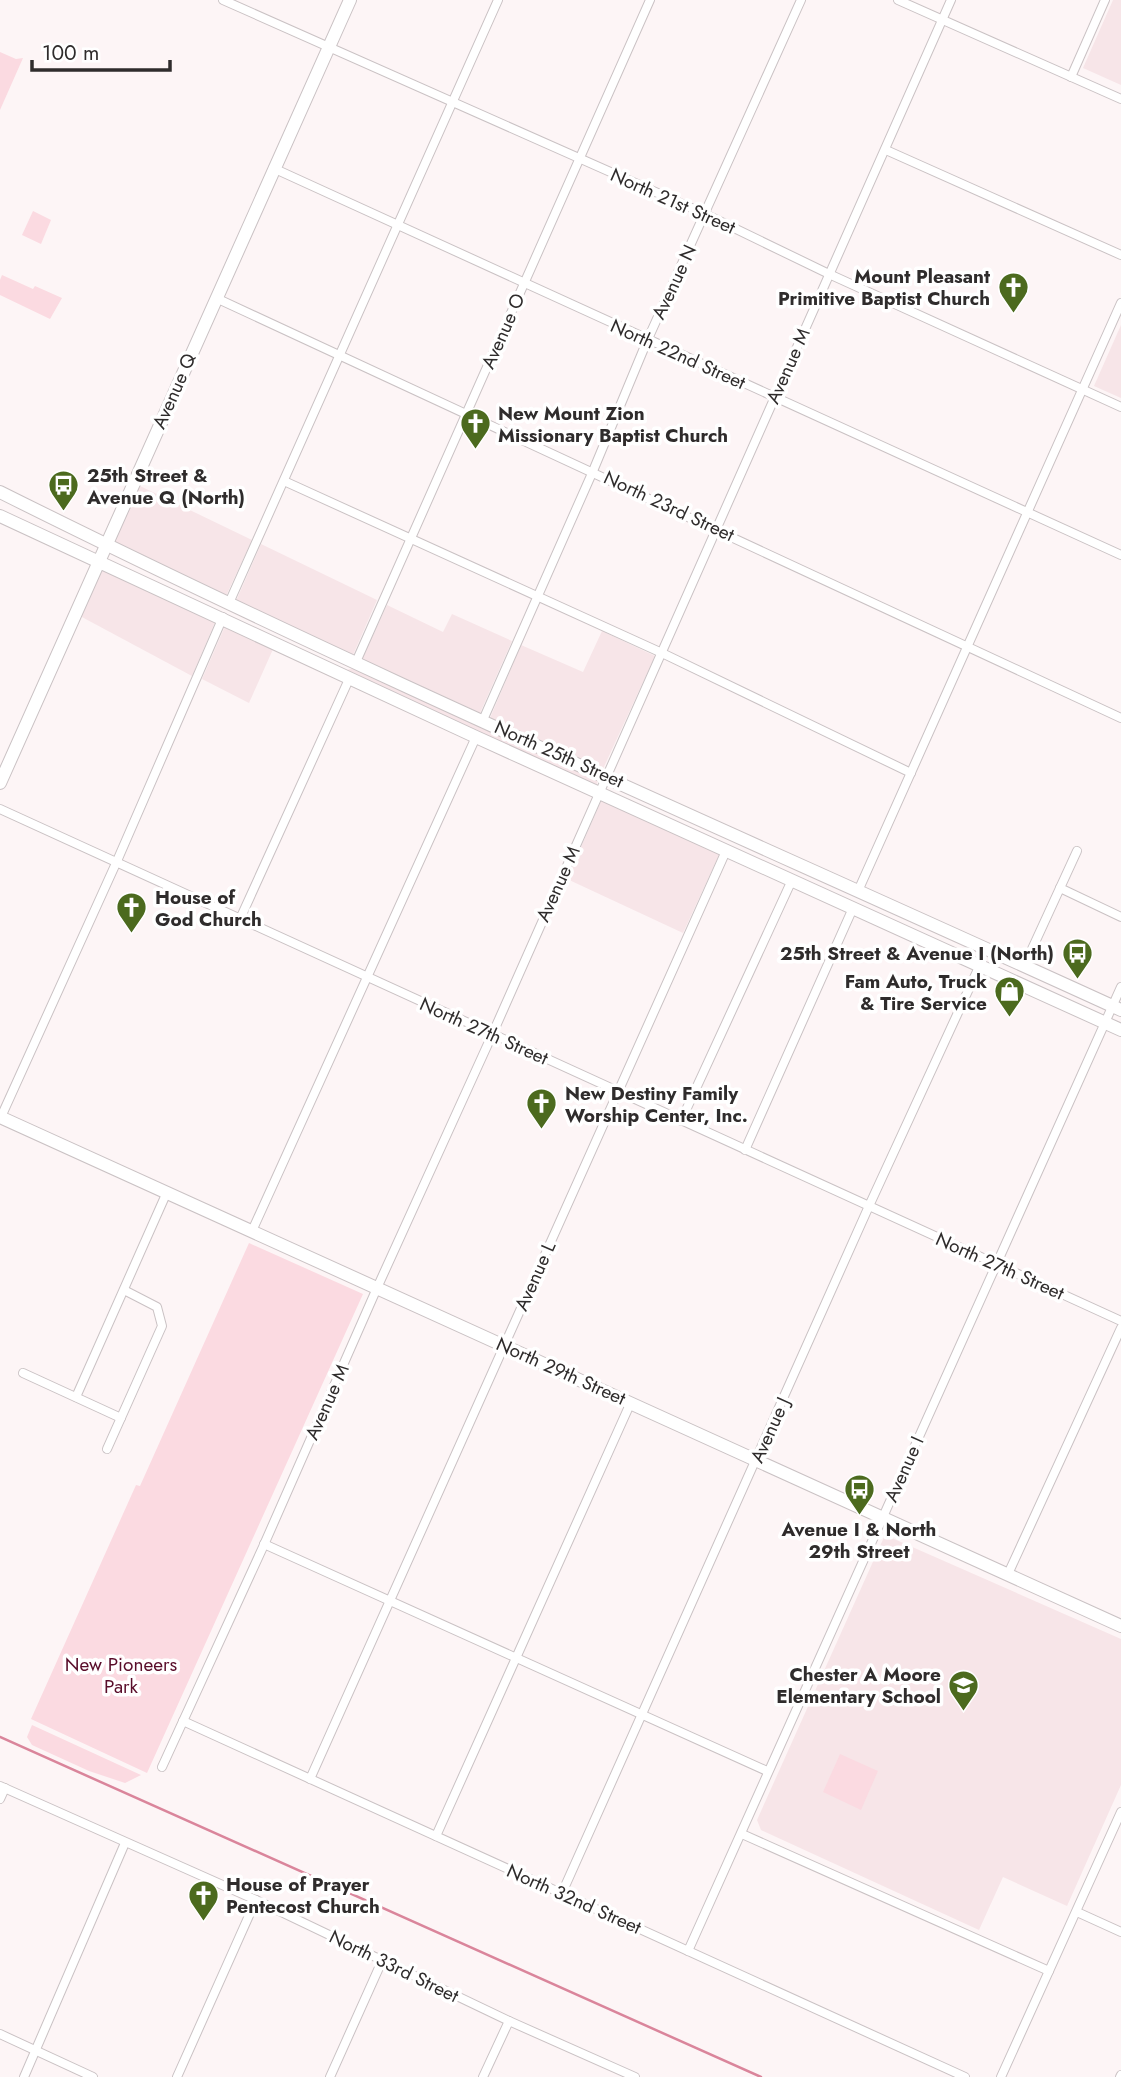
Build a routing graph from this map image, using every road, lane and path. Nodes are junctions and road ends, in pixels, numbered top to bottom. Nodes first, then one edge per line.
1 (223, 0) edge
2 (350, 0) edge
3 (498, 0) edge
4 (650, 0) edge
5 (801, 0) edge
6 (898, 0) edge
7 (951, 0) edge
8 (1105, 0) edge
9 (942, 20) junction
10 (329, 45) junction
11 (1071, 77) junction
12 (1121, 99) edge
13 (453, 101) junction
14 (886, 150) junction
15 (579, 159) junction
16 (273, 168) junction
17 (705, 214) junction
18 (396, 226) junction
19 (1121, 255) edge
20 (829, 274) junction
21 (524, 284) junction
22 (216, 298) junction
23 (1121, 303) edge
24 (647, 341) junction
25 (339, 354) junction
26 (1083, 389) junction
27 (774, 397) junction
28 (1121, 407) edge
29 (467, 412) junction
30 (593, 471) junction
31 (284, 481) junction
32 (0, 492) edge
33 (1028, 512) junction
34 (0, 516) edge
35 (718, 529) junction
36 (411, 539) junction
37 (106, 545) junction
38 (1121, 555) edge
39 (98, 562) junction
40 (537, 597) junction
41 (229, 603) junction
42 (223, 617) junction
43 (248, 629) junction
44 (967, 645) junction
45 (662, 653) junction
46 (356, 662) junction
47 (350, 677) junction
48 (1121, 718) edge
49 (483, 720) junction
50 (476, 737) junction
51 (911, 773) junction
52 (606, 776) junction
53 (0, 783) edge
54 (599, 792) junction
55 (0, 809) edge
56 (726, 851) junction
57 (1077, 851) dead end
58 (746, 859) junction
59 (117, 861) junction
60 (792, 880) junction
61 (1060, 888) junction
62 (858, 891) junction
63 (853, 908) junction
64 (1121, 917) edge
65 (240, 919) junction
66 (1032, 949) dead end
67 (979, 967) junction
68 (365, 978) junction
69 (1121, 988) edge
70 (1117, 1008) edge
71 (1105, 1023) junction
72 (1121, 1030) edge
73 (492, 1035) junction
74 (617, 1091) junction
75 (0, 1117) edge
76 (681, 1121) junction
77 (745, 1150) junction
78 (167, 1192) junction
79 (869, 1206) junction
80 (252, 1231) junction
81 (996, 1264) junction
82 (377, 1288) junction
83 (124, 1290) junction
84 (1121, 1321) edge
85 (1121, 1328) edge
86 (504, 1345) junction
87 (23, 1373) dead end
88 (76, 1397) junction
89 (631, 1402) junction
90 (121, 1418) junction
91 (107, 1449) dead end
92 (757, 1460) junction
93 (882, 1517) junction
94 (264, 1544) junction
95 (1008, 1574) junction
96 (389, 1599) junction
97 (1121, 1626) edge
98 (517, 1657) junction
99 (643, 1714) junction
100 (183, 1721) junction
101 (162, 1767) dead end
102 (767, 1771) junction
103 (310, 1779) junction
104 (2, 1787) edge
105 (0, 1799) edge
106 (1121, 1812) edge
107 (742, 1834) junction
108 (436, 1836) junction
109 (125, 1843) junction
110 (562, 1893) junction
111 (256, 1900) junction
112 (1077, 1912) junction
113 (1121, 1932) edge
114 (688, 1951) junction
115 (383, 1961) junction
116 (1049, 1971) junction
117 (509, 2021) junction
118 (0, 2034) edge
119 (36, 2050) junction
120 (24, 2077) edge
121 (93, 2077) edge
122 (177, 2077) edge
123 (330, 2077) edge
124 (483, 2077) edge
125 (633, 2077) edge
126 (965, 2077) edge
127 (1001, 2077) edge

1 - 10 street, North 21st Street
2 - 10 main road, Avenue Q
3 - 13 street
4 - 15 street, Avenue O
5 - 17 street, Avenue N
6 - 9 street
7 - 9 street, Avenue M
8 - 11 street
9 - 11 street
9 - 14 street, Avenue M
10 - 13 street, North 21st Street
10 - 16 main road, Avenue Q
11 - 12 street
13 - 15 street, North 21st Street
13 - 18 street
14 - 19 street
14 - 20 street, Avenue M
15 - 17 street, North 21st Street
15 - 21 street, Avenue O
16 - 18 street, North 22nd Street
16 - 22 main road, Avenue Q
17 - 20 street, North 21st Street
17 - 24 street, Avenue N
18 - 21 street, North 22nd Street
18 - 25 street
20 - 26 street, North 21st Street
20 - 27 street, Avenue M
21 - 24 street, North 22nd Street
21 - 29 street, Avenue O
22 - 25 street, North 23rd Street
22 - 37 main road, Avenue Q
23 - 26 street
24 - 27 street, North 22nd Street
24 - 30 street, Avenue N
25 - 29 street, North 23rd Street
25 - 31 street
26 - 28 street, North 21st Street
26 - 33 street
27 - 33 street, North 22nd Street
27 - 35 street, Avenue M
29 - 30 street, North 23rd Street
29 - 36 street, Avenue O
30 - 35 street, North 23rd Street
30 - 40 street, Avenue N
31 - 36 street
31 - 41 street
32 - 37 main road, North 25th Street
33 - 38 street, North 22nd Street
33 - 44 street
34 - 39 main road, North 25th Street
35 - 44 street, North 23rd Street
35 - 45 street, Avenue M
36 - 40 street
36 - 46 street, Avenue O
37 - 39 main road, Avenue Q
37 - 41 main road, North 25th Street
39 - 42 main road, North 25th Street
39 - 53 main road, Avenue Q
40 - 45 street
40 - 49 street, Avenue N
41 - 46 main road, North 25th Street
42 - 43 main road, North 25th Street
42 - 59 street
43 - 46 main road
43 - 47 main road, North 25th Street
44 - 48 street, North 23rd Street
44 - 51 street
45 - 51 street
45 - 52 street, Avenue M
46 - 49 main road, North 25th Street
47 - 50 main road, North 25th Street
47 - 65 street
49 - 52 main road, North 25th Street
50 - 54 main road, North 25th Street
50 - 68 street
51 - 62 street
52 - 54 street, Avenue M
52 - 62 main road, North 25th Street
54 - 56 main road, North 25th Street
54 - 73 street, Avenue M
55 - 59 street, North 27th Street
56 - 58 main road, North 25th Street
56 - 74 street, Avenue L
57 - 61 street
58 - 60 main road, North 25th Street
58 - 62 main road
59 - 65 street, North 27th Street
59 - 75 street
60 - 63 main road, North 25th Street
60 - 76 street
61 - 64 street
61 - 66 street
62 - 70 main road, North 25th Street
63 - 67 main road, North 25th Street
63 - 77 street
65 - 68 street, North 27th Street
67 - 71 main road, North 25th Street
67 - 79 street, Avenue J
68 - 73 street, North 27th Street
68 - 80 street
69 - 70 street, Avenue I
70 - 71 street, Avenue I
71 - 72 main road, North 25th Street
71 - 81 street, Avenue I
73 - 74 street, North 27th Street
73 - 82 street, Avenue M
74 - 76 street, North 27th Street
74 - 86 street, Avenue L
75 - 78 main road, North 29th Street
76 - 77 street, North 27th Street
77 - 79 street, North 27th Street
78 - 80 main road, North 29th Street
78 - 83 street
79 - 81 street, North 27th Street
79 - 92 street, Avenue J
80 - 82 main road, North 29th Street
81 - 84 street, North 27th Street
81 - 93 street, Avenue I
82 - 86 main road, North 29th Street
82 - 94 street, Avenue M
83 - 88 street
83 - 90 street
85 - 95 street
86 - 89 main road, North 29th Street
86 - 96 street, Avenue L
87 - 88 street
88 - 90 street
89 - 92 main road, North 29th Street
89 - 98 street
90 - 91 street
92 - 93 main road, North 29th Street
92 - 99 street, Avenue J
93 - 95 main road, North 29th Street
93 - 102 street, Avenue I
94 - 96 street
94 - 100 street, Avenue M
95 - 97 main road, North 29th Street
96 - 98 street
96 - 103 street, Avenue L
98 - 99 street
98 - 108 street
99 - 102 street
99 - 110 street, Avenue J
100 - 101 street, Avenue M
100 - 103 street, North 32nd Street
102 - 107 street, Avenue I
103 - 108 street, North 32nd Street
104 - 105 street
104 - 109 street, North 33rd Street
106 - 112 street
107 - 114 street, Avenue I
107 - 116 street
108 - 110 street, North 32nd Street
109 - 111 street, North 33rd Street
109 - 119 street
110 - 114 street, North 32nd Street
111 - 115 street, North 33rd Street
111 - 122 street
112 - 113 street
112 - 116 street
114 - 126 street, North 32nd Street
115 - 117 street, North 33rd Street
115 - 123 street
116 - 127 street
117 - 124 street
117 - 125 street, North 33rd Street
118 - 119 street
119 - 120 street
119 - 121 street

